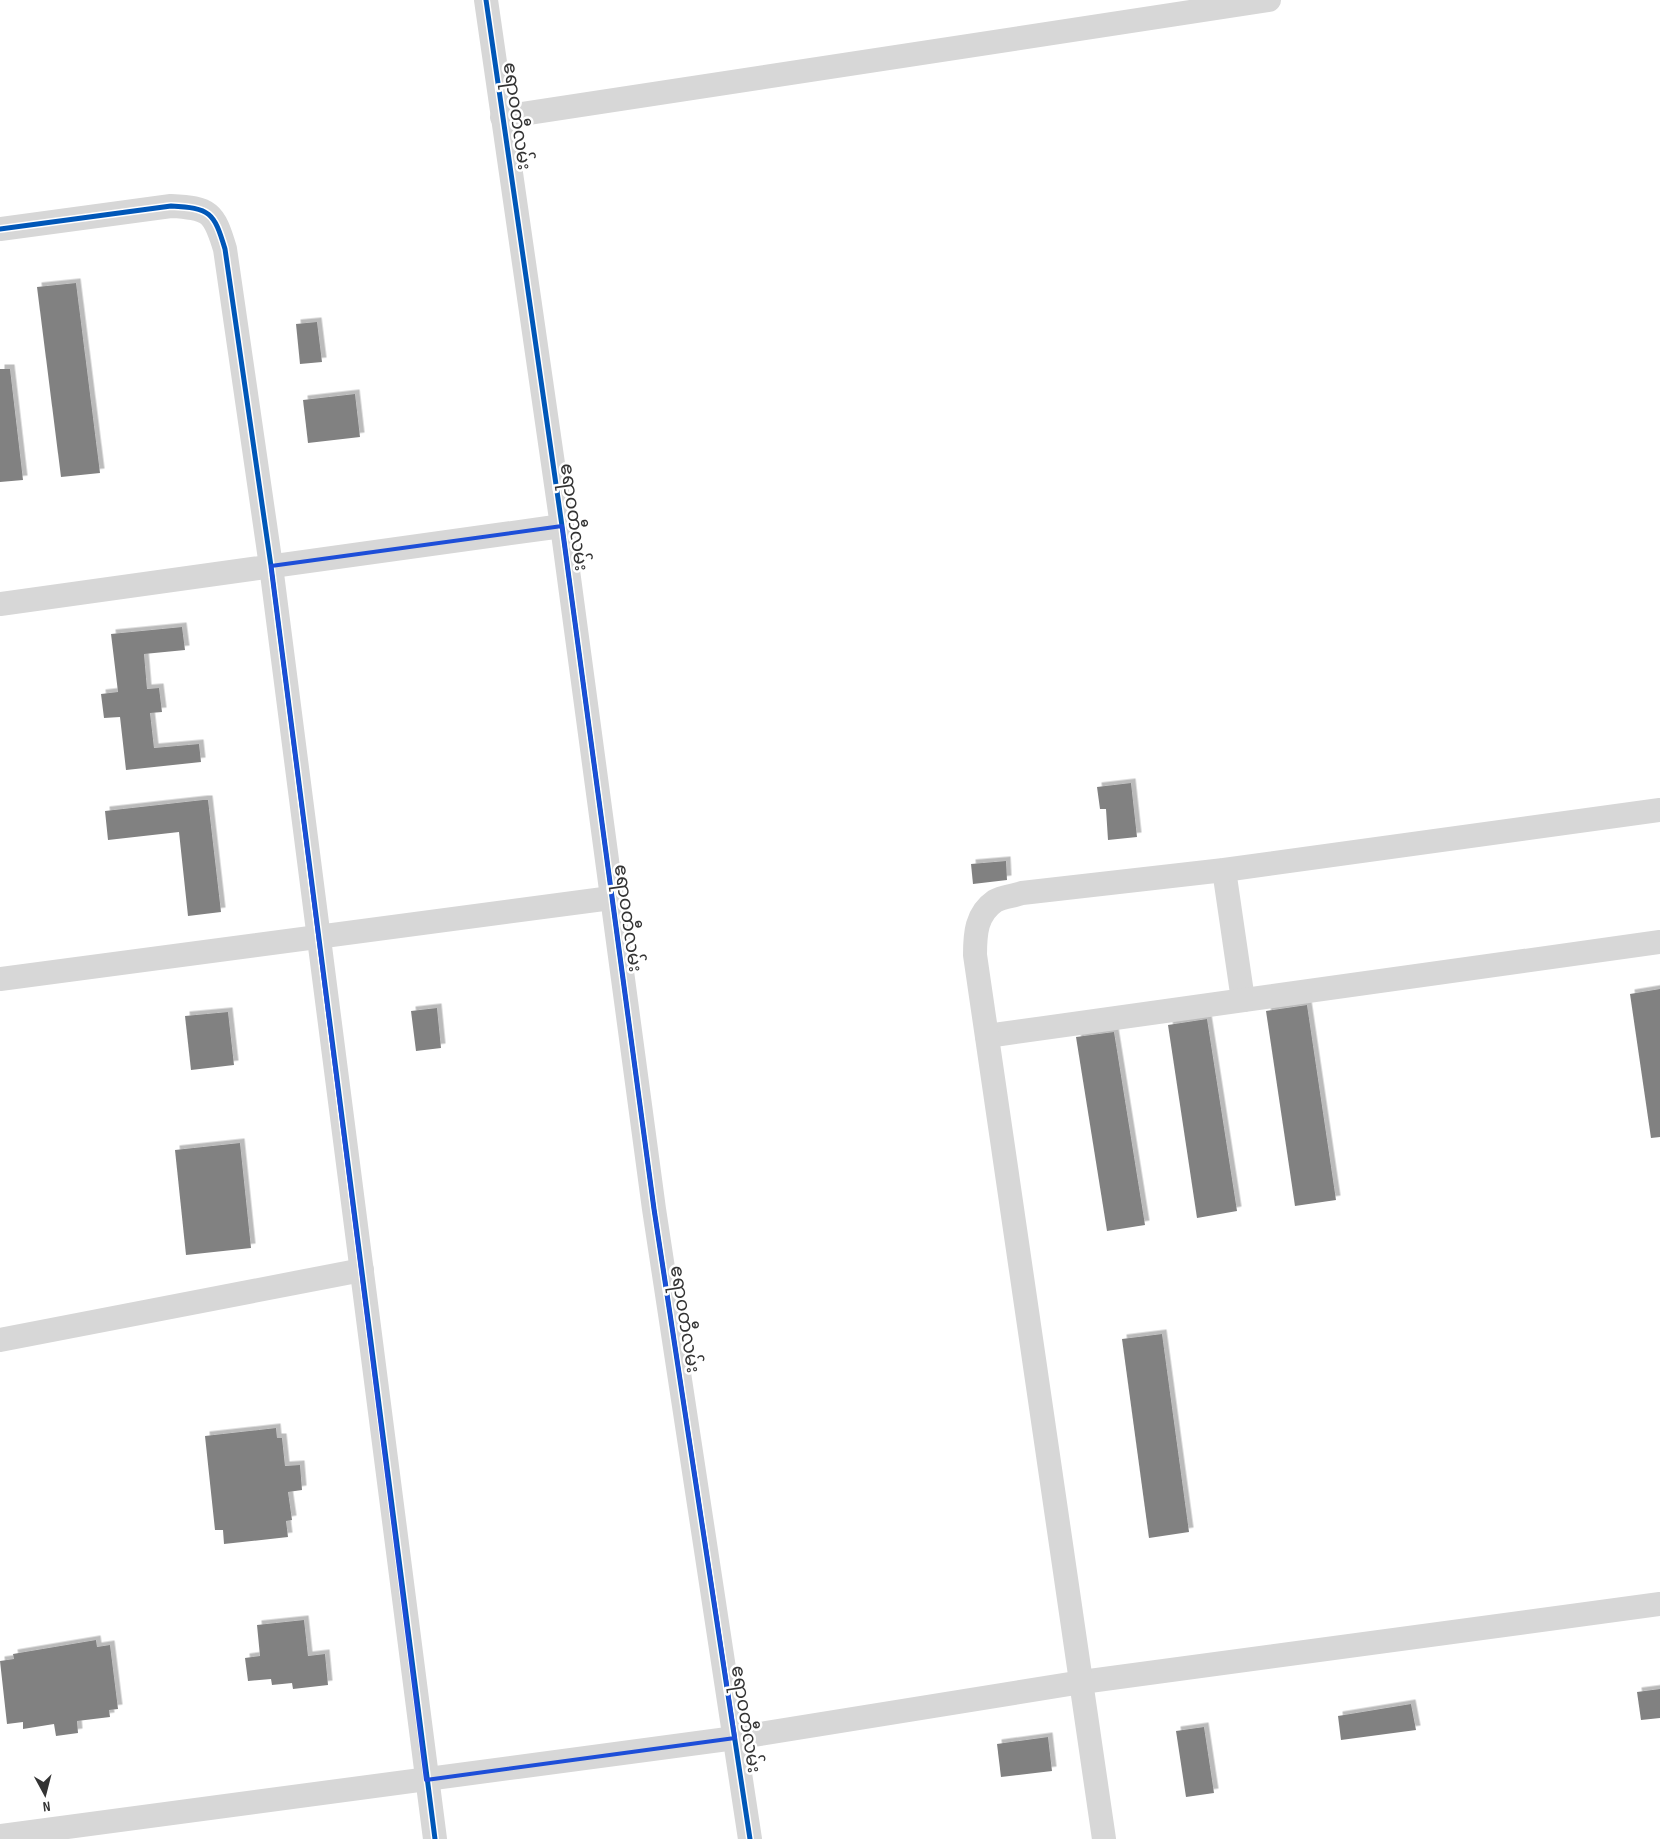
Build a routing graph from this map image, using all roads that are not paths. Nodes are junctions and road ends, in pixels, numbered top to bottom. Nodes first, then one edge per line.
1 (486, 0) edge
2 (1269, 0) edge
3 (502, 117) junction
4 (0, 229) edge
5 (562, 526) junction
6 (271, 566) junction
7 (0, 604) edge
8 (1660, 810) edge
9 (1224, 870) junction
10 (611, 898) junction
11 (320, 937) junction
12 (1660, 942) edge
13 (0, 979) edge
14 (1243, 1000) junction
15 (987, 1036) junction
16 (362, 1270) junction
17 (0, 1340) edge
18 (1660, 1604) edge
19 (1082, 1682) junction
20 (735, 1738) junction
21 (426, 1780) junction
22 (0, 1836) edge
23 (435, 1839) edge
24 (750, 1839) edge
25 (1104, 1839) edge

1 - 3 street, ဧရာဝတီလမ်း
2 - 3 street
3 - 5 street, ဧရာဝတီလမ်း
4 - 6 street
5 - 6 street
5 - 10 street, ဧရာဝတီလမ်း
6 - 7 street
6 - 11 street
8 - 9 street
9 - 14 street
9 - 15 street
10 - 11 street
10 - 20 street, ဧရာဝတီလမ်း
11 - 13 street
11 - 16 street
12 - 14 street
14 - 15 street
15 - 19 street
16 - 17 street
16 - 21 street
18 - 19 street
19 - 20 street
19 - 25 street
20 - 21 street
20 - 24 street, ဧရာဝတီလမ်း
21 - 22 street
21 - 23 street

